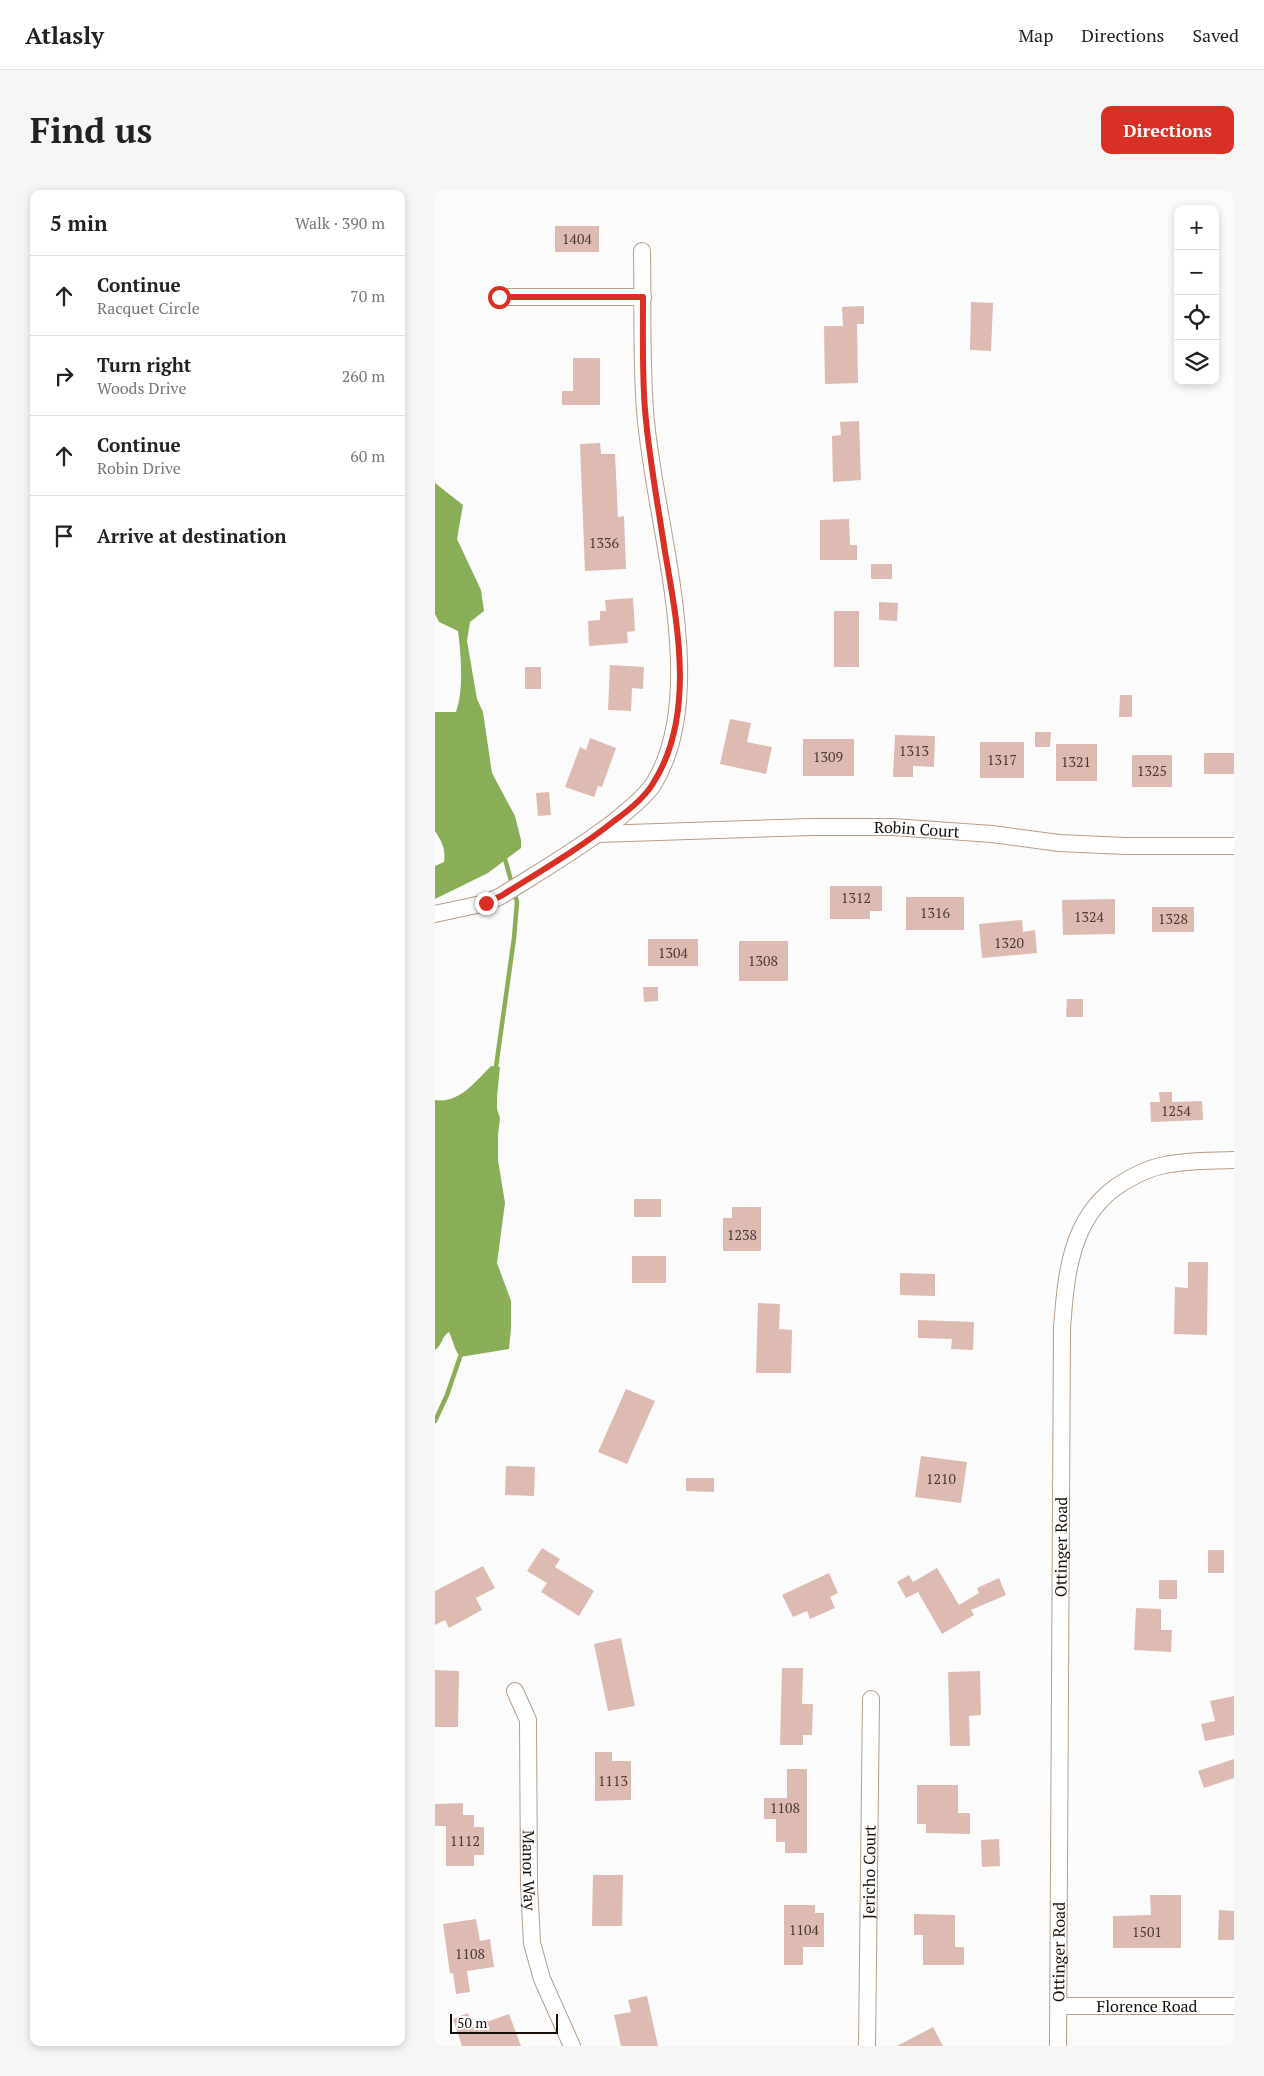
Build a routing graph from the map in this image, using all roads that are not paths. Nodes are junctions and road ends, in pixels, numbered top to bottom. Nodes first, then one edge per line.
1 (642, 251) dead end
2 (499, 297) dead end
3 (643, 297) junction
4 (598, 834) junction
5 (1234, 846) edge
6 (435, 914) edge
7 (1234, 1160) edge
8 (515, 1691) dead end
9 (871, 1699) dead end
10 (1059, 2006) junction
11 (1234, 2006) edge
12 (572, 2046) edge
13 (867, 2046) edge
14 (1058, 2046) edge

1 - 3 street
2 - 3 street
3 - 4 street
4 - 5 street, Robin Court
4 - 6 street
7 - 10 street, Ottinger Road
8 - 12 street, Manor Way
9 - 13 street, Jericho Court
10 - 11 street, Florence Road
10 - 14 street, Ottinger Road

